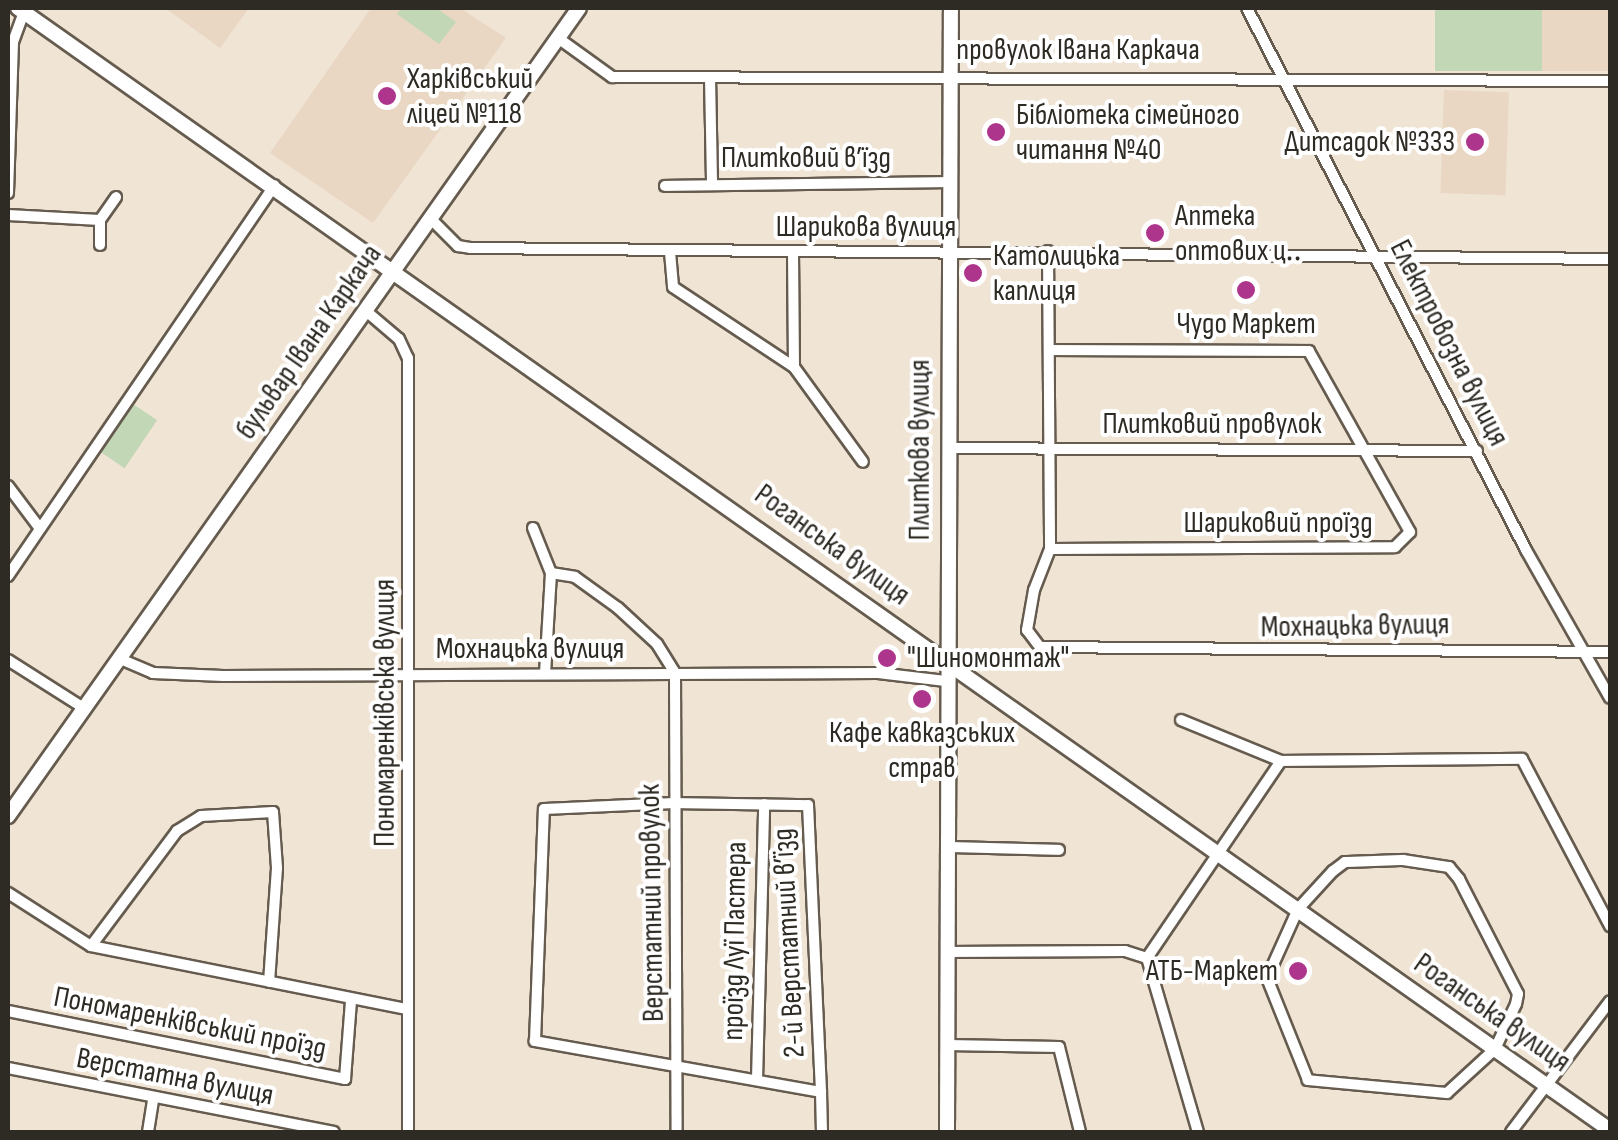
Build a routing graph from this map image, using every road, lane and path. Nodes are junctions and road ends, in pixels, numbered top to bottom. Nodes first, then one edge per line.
1 (579, 8) edge
2 (951, 8) edge
3 (1247, 8) edge
4 (21, 10) edge
5 (558, 38) junction
6 (950, 75) junction
7 (1283, 76) junction
8 (710, 77) junction
9 (1610, 80) edge
10 (948, 182) junction
11 (712, 184) junction
12 (275, 185) junction
13 (665, 186) dead end
14 (8, 194) edge
15 (116, 197) dead end
16 (8, 215) edge
17 (100, 220) junction
18 (432, 220) junction
19 (100, 246) dead end
20 (1048, 251) junction
21 (670, 252) junction
22 (793, 252) junction
23 (948, 253) junction
24 (1376, 253) junction
25 (1610, 259) edge
26 (395, 269) junction
27 (366, 311) junction
28 (1049, 350) junction
29 (794, 367) junction
30 (948, 448) junction
31 (1368, 448) junction
32 (1047, 449) junction
33 (1477, 451) junction
34 (863, 462) dead end
35 (8, 486) edge
36 (38, 526) junction
37 (532, 528) dead end
38 (1050, 549) junction
39 (551, 573) junction
40 (8, 576) edge
41 (1578, 648) junction
42 (1610, 652) edge
43 (118, 658) junction
44 (946, 659) junction
45 (8, 660) edge
46 (410, 674) junction
47 (545, 674) junction
48 (676, 674) junction
49 (946, 680) junction
50 (1610, 698) edge
51 (82, 707) junction
52 (1181, 720) dead end
53 (1281, 761) junction
54 (675, 803) junction
55 (764, 804) junction
56 (8, 816) edge
57 (946, 847) junction
58 (1215, 849) junction
59 (1059, 850) dead end
60 (8, 892) edge
61 (1298, 909) junction
62 (1610, 926) edge
63 (90, 946) junction
64 (946, 952) junction
65 (1147, 958) junction
66 (269, 982) junction
67 (351, 1001) junction
68 (1610, 1002) edge
69 (406, 1009) junction
70 (8, 1012) edge
71 (948, 1044) junction
72 (1495, 1049) junction
73 (679, 1065) junction
74 (8, 1068) edge
75 (757, 1080) junction
76 (1546, 1085) junction
77 (821, 1092) junction
78 (153, 1102) junction
79 (1610, 1130) edge
80 (148, 1132) edge
81 (334, 1132) edge
82 (408, 1132) edge
83 (677, 1132) edge
84 (822, 1132) edge
85 (946, 1132) edge
86 (1080, 1132) edge
87 (1198, 1132) edge
88 (1511, 1132) edge

1 - 5 street, бульвар Івана Каркача
2 - 6 street, Плиткова вулиця
3 - 7 street, Електровозна вулиця
4 - 12 street, Роганська вулиця
4 - 14 street
5 - 8 street, провулок Івана Каркача
5 - 18 street, бульвар Івана Каркача
6 - 7 street, провулок Івана Каркача
6 - 8 street, провулок Івана Каркача
6 - 10 street, Плиткова вулиця
7 - 9 street, провулок Івана Каркача
7 - 24 street, Електровозна вулиця
8 - 11 street
10 - 11 street, Плитковий в’їзд
10 - 23 street, Плиткова вулиця
11 - 13 street, Плитковий в’їзд
12 - 26 street, Роганська вулиця
12 - 36 street
15 - 17 street
16 - 17 street
17 - 19 street
18 - 21 street, Шарикова вулиця
18 - 26 street, бульвар Івана Каркача
20 - 23 street, Шарикова вулиця
20 - 24 street, Шарикова вулиця
20 - 28 street
21 - 22 street, Шарикова вулиця
21 - 29 street
22 - 23 street, Шарикова вулиця
22 - 29 street
23 - 30 street, Плиткова вулиця
24 - 25 street, Шарикова вулиця
24 - 33 street, Електровозна вулиця
26 - 27 street, бульвар Івана Каркача
26 - 44 street, Роганська вулиця
27 - 43 street, бульвар Івана Каркача
27 - 46 street, Пономаренківська вулиця
28 - 31 street, Шариковий проїзд
28 - 32 street
29 - 34 street
30 - 32 street, Плитковий провулок
30 - 44 street, Плиткова вулиця
31 - 32 street, Плитковий провулок
31 - 33 street, Плитковий провулок
31 - 38 street, Шариковий проїзд
32 - 38 street
33 - 41 street, Електровозна вулиця
35 - 36 street
36 - 40 street
37 - 39 street
38 - 41 street, Мохнацька вулиця
39 - 47 street
39 - 48 street
41 - 42 street, Мохнацька вулиця
41 - 50 street, Електровозна вулиця
43 - 46 street, Мохнацька вулиця
43 - 51 street, бульвар Івана Каркача
44 - 49 street, Плиткова вулиця
44 - 58 street, Роганська вулиця
45 - 51 street
46 - 47 street, Мохнацька вулиця
46 - 69 street, Пономаренківська вулиця
47 - 48 street, Мохнацька вулиця
48 - 49 street, Мохнацька вулиця
48 - 54 street, Верстатний провулок
49 - 57 street, Плиткова вулиця
51 - 56 street, бульвар Івана Каркача
52 - 53 street
53 - 58 street
53 - 62 street
54 - 55 street, 2-й Верстатний в’їзд
54 - 73 street, Верстатний провулок
54 - 73 street, 2-й Верстатний в’їзд
55 - 75 street, проїзд Луї Пастера
55 - 77 street, 2-й Верстатний в’їзд
57 - 59 street
57 - 64 street, Плиткова вулиця
58 - 61 street, Роганська вулиця
58 - 65 street
60 - 63 street
61 - 72 street, Роганська вулиця
61 - 72 street
61 - 72 street
63 - 66 street
63 - 66 street
64 - 65 street
64 - 71 street, Плиткова вулиця
65 - 87 street
66 - 67 street
67 - 69 street
67 - 70 street, Пономаренківський проїзд
68 - 76 street
69 - 82 street, Пономаренківська вулиця
71 - 85 street, Плиткова вулиця
71 - 86 street
72 - 76 street, Роганська вулиця
73 - 75 street, 2-й Верстатний в’їзд
73 - 83 street, Верстатний провулок
74 - 78 street, Верстатна вулиця
75 - 77 street, 2-й Верстатний в’їзд
76 - 79 street, Роганська вулиця
76 - 88 street
77 - 84 street, 2-й Верстатний в’їзд
78 - 80 street
78 - 81 street, Верстатна вулиця

